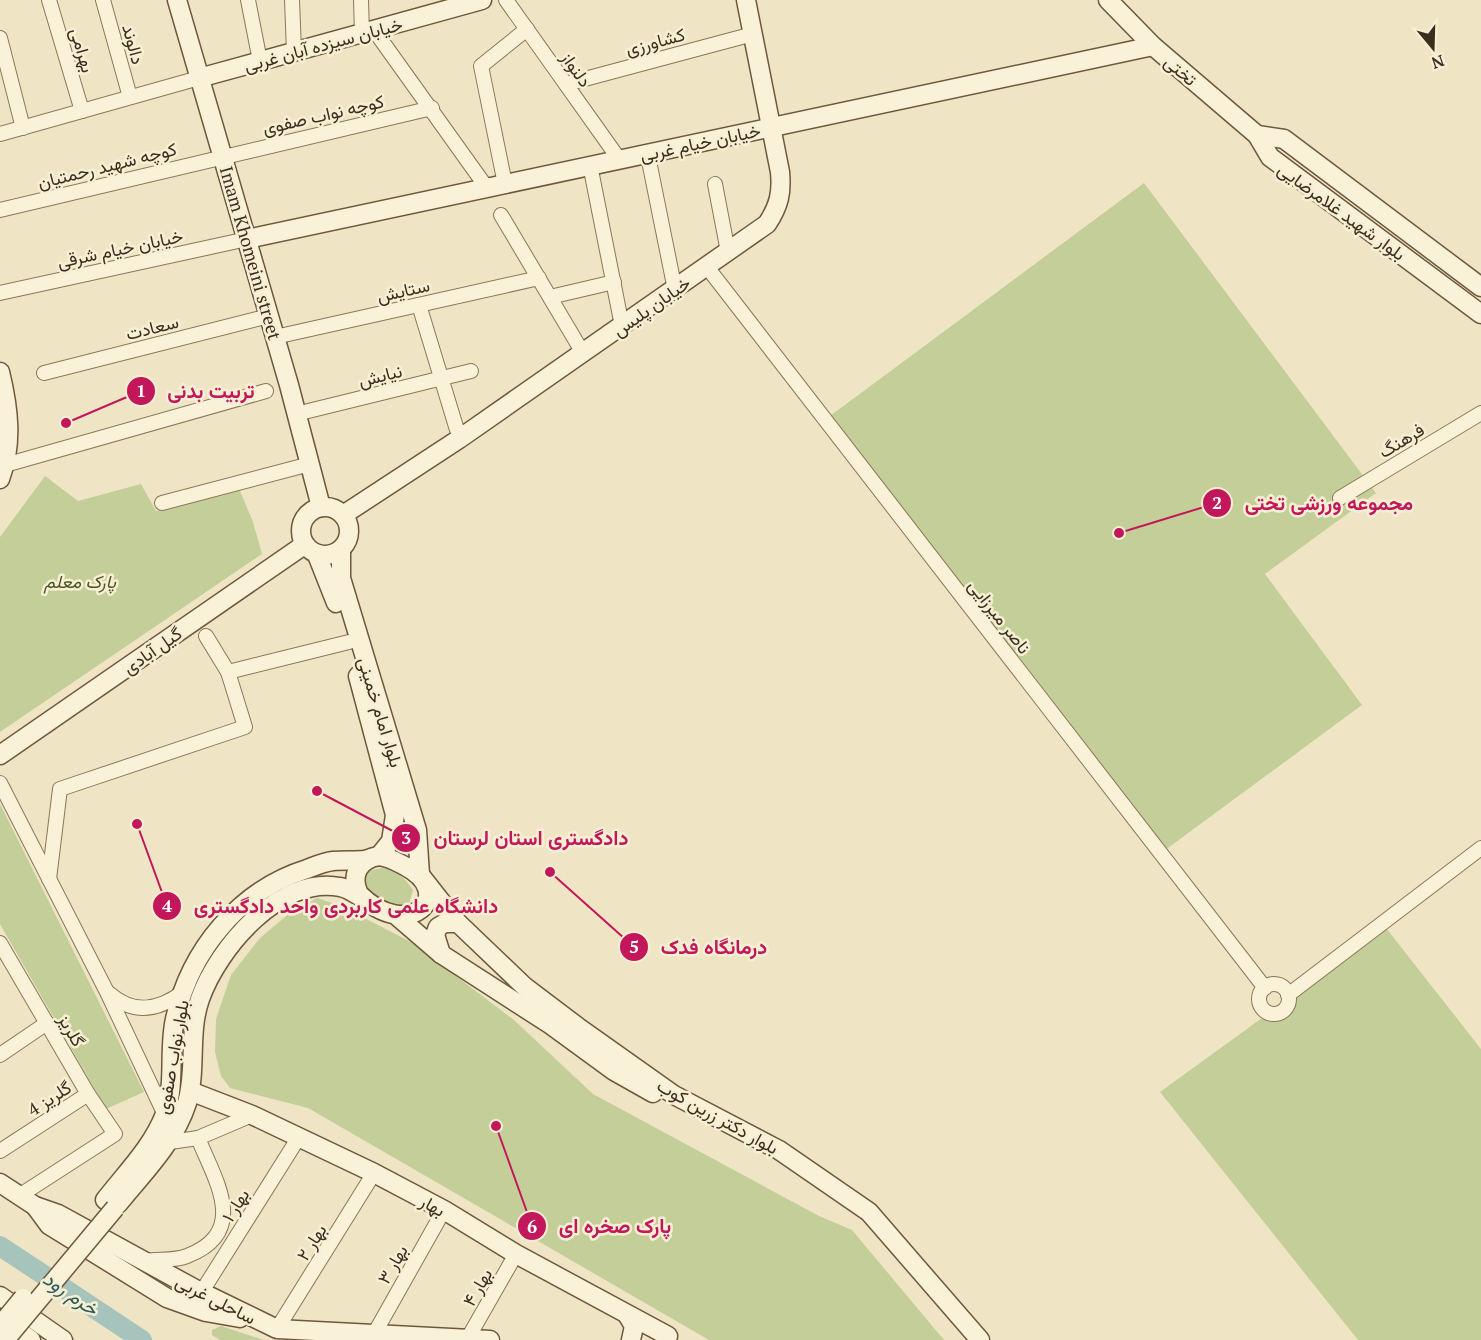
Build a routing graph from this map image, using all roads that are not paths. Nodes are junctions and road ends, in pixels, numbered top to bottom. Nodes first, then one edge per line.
1 (49, 0) edge
2 (103, 0) edge
3 (177, 0) edge
4 (248, 0) edge
5 (292, 0) edge
6 (361, 0) edge
7 (482, 0) edge
8 (506, 0) edge
9 (746, 0) edge
10 (1108, 0) edge
11 (527, 29) junction
12 (368, 31) junction
13 (753, 33) junction
14 (0, 38) edge
15 (1153, 46) junction
16 (294, 52) junction
17 (260, 61) junction
18 (199, 78) junction
19 (566, 84) junction
20 (130, 97) junction
21 (432, 108) junction
22 (82, 111) junction
23 (770, 126) junction
24 (22, 128) junction
25 (0, 134) edge
26 (1257, 135) junction
27 (222, 155) junction
28 (619, 159) junction
29 (649, 161) dead end
30 (592, 175) dead end
31 (715, 184) dead end
32 (496, 186) junction
33 (0, 210) edge
34 (501, 215) dead end
35 (247, 239) junction
36 (728, 252) junction
37 (707, 267) junction
38 (539, 278) junction
39 (614, 282) junction
40 (1481, 287) edge
41 (675, 290) junction
42 (0, 293) edge
43 (550, 297) junction
44 (419, 305) junction
45 (1481, 314) edge
46 (269, 316) junction
47 (622, 326) junction
48 (275, 337) junction
49 (583, 353) junction
50 (471, 371) dead end
51 (0, 372) edge
52 (44, 372) dead end
53 (441, 379) junction
54 (266, 392) dead end
55 (1481, 413) edge
56 (296, 414) junction
57 (457, 430) dead end
58 (310, 465) junction
59 (3, 472) edge
60 (1340, 498) dead end
61 (162, 503) dead end
62 (321, 507) junction
63 (343, 515) junction
64 (311, 550) junction
65 (340, 551) junction
66 (206, 636) dead end
67 (349, 642) junction
68 (228, 672) junction
69 (0, 755) edge
70 (0, 783) edge
71 (1481, 848) edge
72 (372, 858) junction
73 (421, 875) junction
74 (49, 879) junction
75 (364, 899) junction
76 (398, 917) junction
77 (458, 923) junction
78 (2, 950) edge
79 (441, 954) junction
80 (1265, 988) junction
81 (107, 992) junction
82 (183, 992) junction
83 (1288, 995) junction
84 (47, 1023) junction
85 (0, 1055) edge
86 (190, 1091) junction
87 (88, 1094) junction
88 (165, 1115) junction
89 (252, 1115) junction
90 (299, 1137) junction
91 (198, 1138) junction
92 (170, 1142) junction
93 (0, 1150) edge
94 (374, 1173) junction
95 (0, 1184) edge
96 (19, 1196) junction
97 (110, 1204) junction
98 (35, 1206) junction
99 (444, 1210) junction
100 (516, 1254) junction
101 (146, 1261) junction
102 (201, 1293) junction
103 (0, 1296) edge
104 (628, 1316) junction
105 (0, 1318) edge
106 (259, 1321) junction
107 (0, 1326) edge
108 (277, 1329) junction
109 (372, 1336) junction
110 (27, 1338) edge
111 (468, 1338) junction
112 (670, 1338) edge
113 (5, 1340) edge
114 (63, 1340) edge
115 (490, 1340) edge
116 (631, 1340) edge
117 (967, 1340) edge
118 (980, 1340) edge

1 - 22 street, بهرامی
2 - 20 street, دالوند
3 - 18 main road, Imam Khomeini street
4 - 17 street
5 - 16 street
6 - 12 street
7 - 12 main road, خیابان سیزده آبان غربی
8 - 11 street, دلنواز
9 - 13 main road, خیابان پلیس
10 - 15 main road, تختی
11 - 19 street, دلنواز
11 - 32 street
12 - 16 main road, خیابان سیزده آبان غربی
12 - 21 street
13 - 19 street, کشاورزی
13 - 23 main road, خیابان پلیس
14 - 24 street
15 - 23 main road, خیابان خیام غربی
15 - 26 main road, تختی
16 - 17 main road, خیابان سیزده آبان غربی
17 - 18 main road, خیابان سیزده آبان غربی
18 - 20 street
18 - 27 main road, Imam Khomeini street
19 - 28 street, دلنواز
20 - 22 street
21 - 27 street, کوچه نواب صفوی
21 - 32 street
22 - 24 street
23 - 28 main road, خیابان خیام غربی
23 - 36 main road, خیابان پلیس
24 - 25 street
26 - 40 main road, بلوار شهید غلامرضایی
26 - 45 main road, بلوار شهید غلامرضایی
27 - 33 street, کوچه شهید رحمتیان
27 - 35 main road, Imam Khomeini street
28 - 32 main road, خیابان خیام غربی
29 - 41 street
30 - 39 street
31 - 36 street
32 - 35 main road, خیابان خیام غربی
34 - 38 street
35 - 42 street, خیابان خیام شرقی
35 - 46 main road, Imam Khomeini street
36 - 37 main road, خیابان پلیس
37 - 41 main road, خیابان پلیس
37 - 80 street, ناصر میرزایی
38 - 43 street
38 - 44 street, ستایش
39 - 43 street
39 - 47 street
41 - 47 main road, خیابان پلیس
43 - 49 street
44 - 48 street, ستایش
44 - 53 street
46 - 48 main road, Imam Khomeini street
46 - 52 street, سعادت
47 - 49 main road, خیابان پلیس
48 - 56 main road, Imam Khomeini street
49 - 63 main road, خیابان پلیس
50 - 53 street, نیایش
51 - 59 main road
53 - 56 street, نیایش
53 - 57 street
54 - 59 street
55 - 60 street, فرهنگ
56 - 58 main road, Imam Khomeini street
58 - 61 street
58 - 62 main road, Imam Khomeini street
62 - 63 main road
62 - 64 main road
63 - 65 main road
64 - 65 main road
64 - 67 main road, بلوار امام خمینی
64 - 69 main road, گیل آبادی
65 - 73 main road, بلوار امام خمینی
66 - 68 street
67 - 68 street
67 - 72 main road, بلوار امام خمینی
68 - 74 street
70 - 74 street
71 - 83 street
72 - 73 main road
72 - 75 main road
72 - 82 main road, بلوار نواب صفوی
73 - 76 main road
73 - 77 main road, بلوار دکتر زرین کوب
74 - 81 street
75 - 76 main road
75 - 86 main road, بلوار نواب صفوی
76 - 79 main road, بلوار دکتر زرین کوب
77 - 79 main road
77 - 118 main road, بلوار دکتر زرین کوب
78 - 84 street, گلریز
79 - 117 main road, بلوار دکتر زرین کوب
80 - 83 street
80 - 83 street
81 - 82 street
81 - 88 street
82 - 88 main road, بلوار نواب صفوی
84 - 85 street
84 - 87 street, گلریز
86 - 89 main road, بهار
86 - 92 main road, بلوار نواب صفوی
87 - 93 street, گلریز 4
87 - 96 street, گلریز
88 - 97 main road, بلوار نواب صفوی
89 - 90 main road, بهار
89 - 91 street
90 - 94 main road, بهار
90 - 102 street, بهار ۱
91 - 92 street
91 - 101 street
92 - 97 main road, بلوار نواب صفوی
94 - 99 main road, بهار
94 - 108 street, بهار ۲
95 - 96 main road, ساحلی غربی
96 - 98 main road, ساحلی غربی
97 - 107 main road, bridge
97 - 113 main road, bridge
98 - 101 main road, ساحلی غربی
98 - 106 main road
99 - 100 main road, بهار
99 - 109 street, بهار ۳
100 - 104 main road, بهار
100 - 111 street, بهار ۴
101 - 102 main road, ساحلی غربی
102 - 106 main road, ساحلی غربی
103 - 114 main road
104 - 112 main road, بهار
104 - 116 main road
105 - 110 main road
106 - 108 main road, ساحلی غربی
108 - 109 main road, ساحلی غربی
109 - 111 main road, ساحلی غربی
111 - 115 main road, ساحلی غربی

